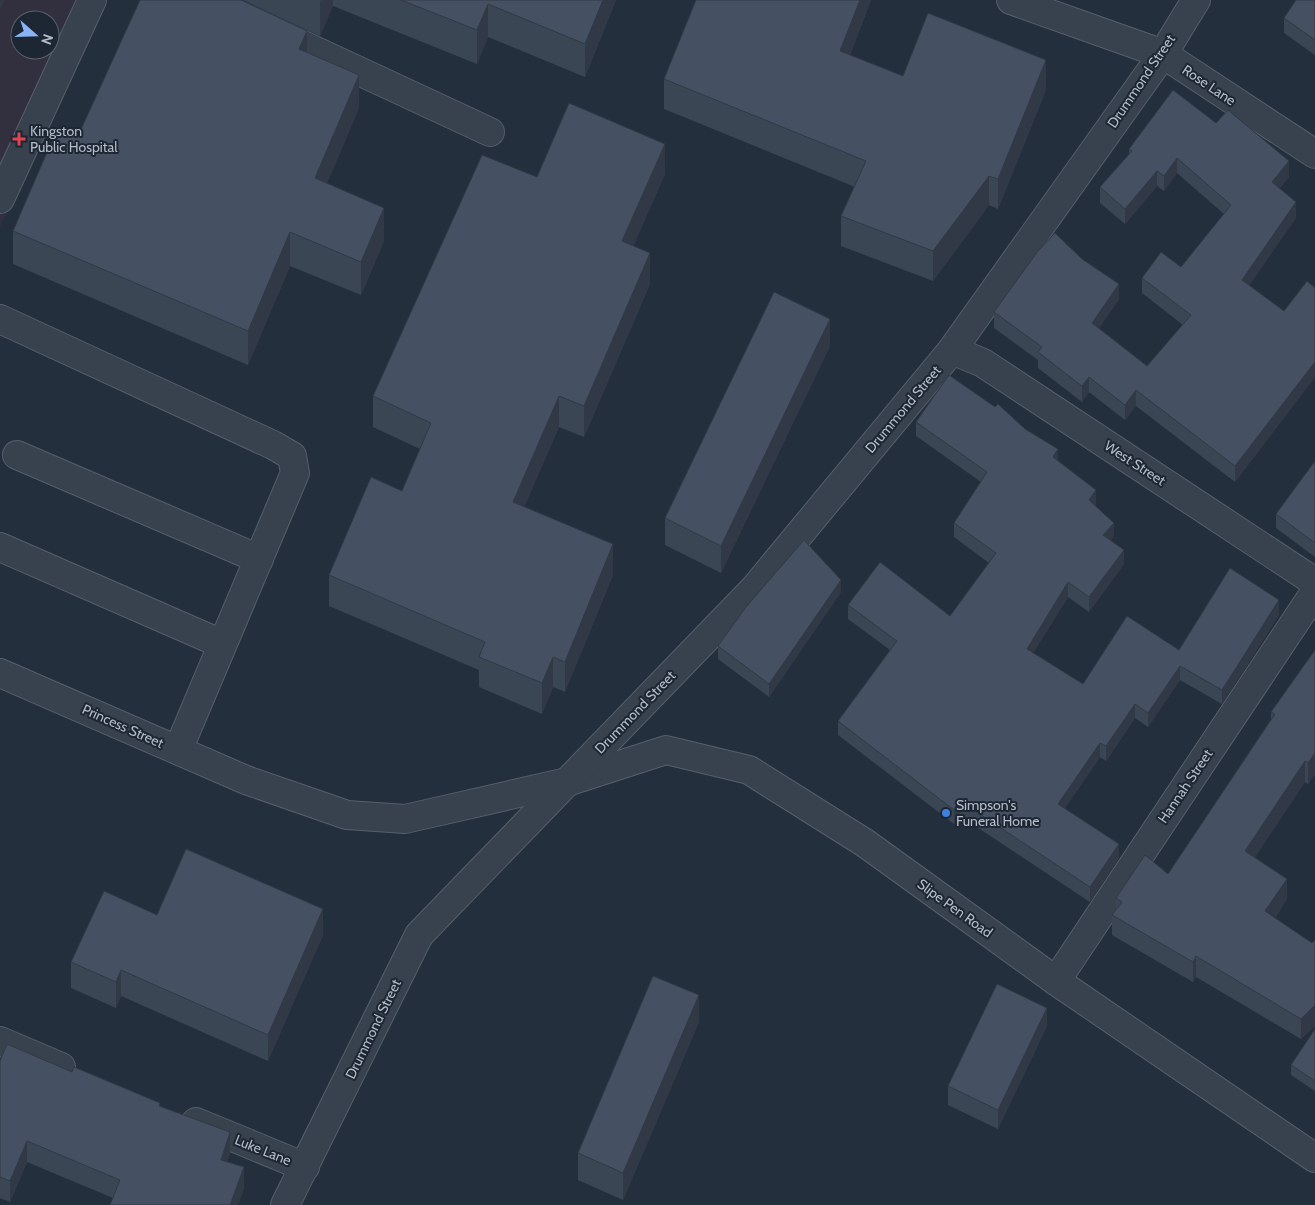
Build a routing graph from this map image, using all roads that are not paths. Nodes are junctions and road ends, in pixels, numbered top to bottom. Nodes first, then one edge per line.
1 (92, 0) edge
2 (206, 0) edge
3 (1010, 0) edge
4 (1196, 0) edge
5 (1162, 54) junction
6 (490, 132) dead end
7 (1315, 154) edge
8 (0, 199) edge
9 (0, 319) edge
10 (952, 350) junction
11 (17, 455) dead end
12 (0, 547) edge
13 (258, 559) junction
14 (1315, 582) edge
15 (1315, 592) edge
16 (222, 644) junction
17 (0, 673) edge
18 (178, 750) junction
19 (567, 782) junction
20 (1056, 981) junction
21 (0, 1041) edge
22 (84, 1077) edge
23 (176, 1114) edge
24 (1315, 1158) edge
25 (305, 1167) junction
26 (285, 1205) edge

1 - 8 street
2 - 6 street
3 - 5 street, Rose Lane
4 - 5 street, Drummond Street
5 - 7 street, Rose Lane
5 - 10 street, Drummond Street
9 - 13 street
10 - 14 street, West Street
10 - 19 street, Drummond Street
11 - 13 street
12 - 16 street
13 - 16 street
15 - 20 street, Hannah Street
16 - 18 street
17 - 18 street, Princess Street
18 - 19 street, Princess Street
19 - 20 street, Slipe Pen Road
19 - 25 street, Drummond Street
20 - 24 street, Slipe Pen Road
21 - 22 street
23 - 25 street, Luke Lane
25 - 26 street, Drummond Street

